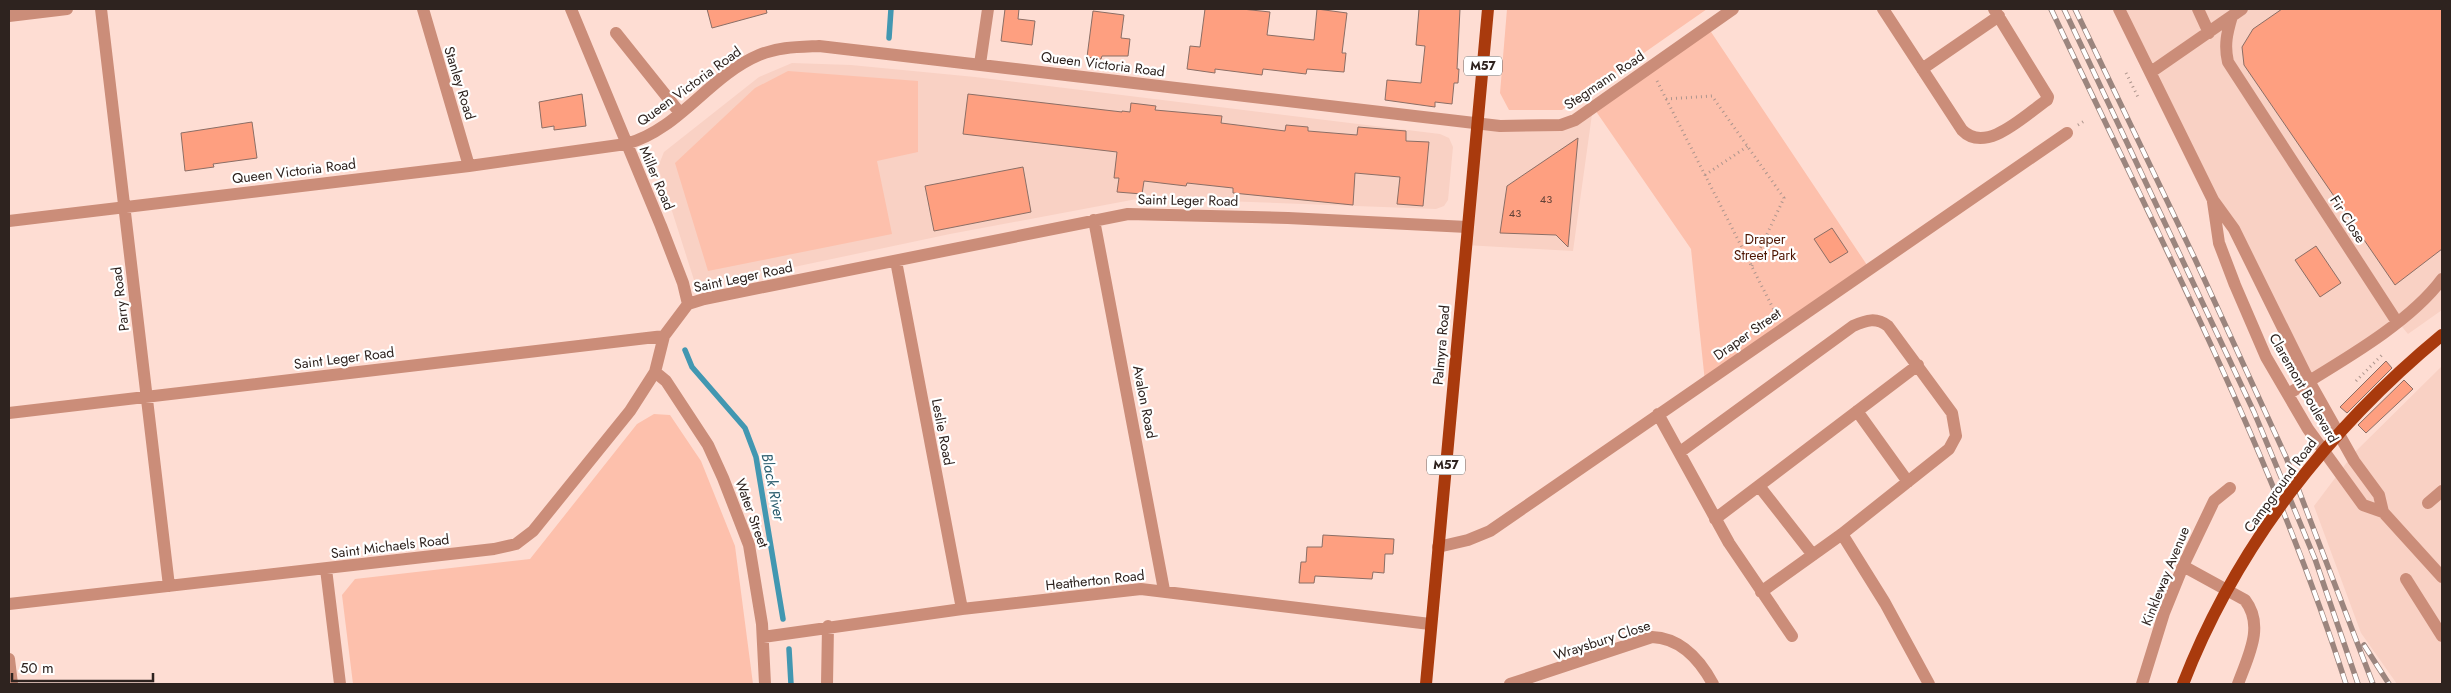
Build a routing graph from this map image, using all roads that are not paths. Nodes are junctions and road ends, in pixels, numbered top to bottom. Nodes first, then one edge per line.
1 (68, 9) edge
2 (101, 9) edge
3 (422, 9) edge
4 (571, 9) edge
5 (988, 9) edge
6 (1488, 9) edge
7 (1733, 9) edge
8 (1883, 9) edge
9 (2119, 9) edge
10 (2198, 9) edge
11 (2237, 12) edge
12 (1996, 13) edge
13 (9, 16) edge
14 (616, 33) dead end
15 (2209, 33) junction
16 (980, 64) junction
17 (1922, 69) junction
18 (2151, 72) junction
19 (680, 113) junction
20 (1477, 124) junction
21 (2067, 133) dead end
22 (626, 144) junction
23 (469, 166) junction
24 (2213, 200) junction
25 (124, 206) junction
26 (1094, 220) junction
27 (9, 221) edge
28 (1467, 227) junction
29 (896, 261) junction
30 (2442, 279) edge
31 (688, 304) junction
32 (2397, 322) junction
33 (664, 336) junction
34 (2442, 336) edge
35 (1918, 365) junction
36 (656, 372) junction
37 (2309, 381) junction
38 (2288, 394) junction
39 (146, 396) junction
40 (1857, 411) junction
41 (9, 413) edge
42 (1658, 414) junction
43 (1680, 452) junction
44 (1908, 482) junction
45 (1759, 486) junction
46 (2230, 488) dead end
47 (2442, 491) edge
48 (2428, 503) dead end
49 (2383, 512) junction
50 (1715, 519) junction
51 (1842, 534) junction
52 (1438, 547) junction
53 (1813, 555) junction
54 (2182, 566) junction
55 (326, 568) junction
56 (2442, 577) edge
57 (2406, 579) dead end
58 (168, 586) junction
59 (1164, 590) junction
60 (1761, 592) junction
61 (9, 604) edge
62 (962, 609) junction
63 (1430, 624) junction
64 (828, 626) junction
65 (1792, 636) dead end
66 (2442, 636) edge
67 (763, 637) junction
68 (9, 659) edge
69 (12, 684) edge
70 (340, 684) edge
71 (765, 684) edge
72 (827, 684) edge
73 (1426, 684) edge
74 (1510, 684) edge
75 (1713, 684) edge
76 (1929, 684) edge
77 (2142, 684) edge
78 (2183, 684) edge
79 (2238, 684) edge

1 - 13 street
2 - 25 street, Parry Road
3 - 23 street, Stanley Road
4 - 22 street, Miller Road
5 - 16 street
6 - 20 main road, Palmyra Road / M57
7 - 20 street, Stegmann Road
8 - 17 street
9 - 18 street, Claremont Boulevard
10 - 15 street
11 - 15 street
11 - 32 street, Fir Close
12 - 17 street
12 - 17 street
14 - 19 street
15 - 18 street
16 - 19 street, Queen Victoria Road
16 - 20 street, Queen Victoria Road
18 - 24 street, Claremont Boulevard
19 - 22 street, Queen Victoria Road
20 - 28 main road, Palmyra Road / M57
21 - 42 street, Draper Street
22 - 23 street, Queen Victoria Road
22 - 31 street, Miller Road
23 - 25 street, Queen Victoria Road
24 - 37 street, Claremont Boulevard
24 - 38 street, Claremont Boulevard
25 - 27 street, Queen Victoria Road
25 - 39 street, Parry Road
26 - 28 street, Saint Leger Road
26 - 29 street, Saint Leger Road
26 - 59 street, Avalon Road
28 - 52 main road, Palmyra Road / M57
29 - 31 street, Saint Leger Road
29 - 62 street, Leslie Road
30 - 32 street
31 - 33 street, Saint Leger Road
32 - 37 street
33 - 36 street, Saint Michaels Road
33 - 39 street, Saint Leger Road
34 - 78 main road, Campground Road, bridge
35 - 40 street
35 - 43 street
35 - 44 street
36 - 55 street, Saint Michaels Road
36 - 67 street, Water Street
37 - 38 street
37 - 49 street, Claremont Boulevard
38 - 49 street, Claremont Boulevard
39 - 41 street, Saint Leger Road
39 - 58 street, Parry Road
40 - 44 street
40 - 45 street
42 - 43 street
42 - 52 street, Draper Street
43 - 50 street
44 - 51 street
45 - 50 street
45 - 53 street
46 - 54 street, Kinkleway Avenue
47 - 48 street
49 - 56 street, Claremont Boulevard
50 - 60 street
51 - 53 street
51 - 76 street
52 - 63 main road, Palmyra Road / M57
53 - 60 street
54 - 77 street, Kinkleway Avenue
54 - 79 street
55 - 58 street, Saint Michaels Road
55 - 70 street
57 - 66 street
58 - 61 street, Saint Michaels Road
59 - 62 street, Heatherton Road
59 - 63 street, Heatherton Road
60 - 65 street
62 - 64 street, Heatherton Road
63 - 73 main road, Palmyra Road / M57
64 - 67 street, Heatherton Road
64 - 72 street
67 - 71 street, Water Street
68 - 69 street
74 - 75 street, Wraysbury Close

